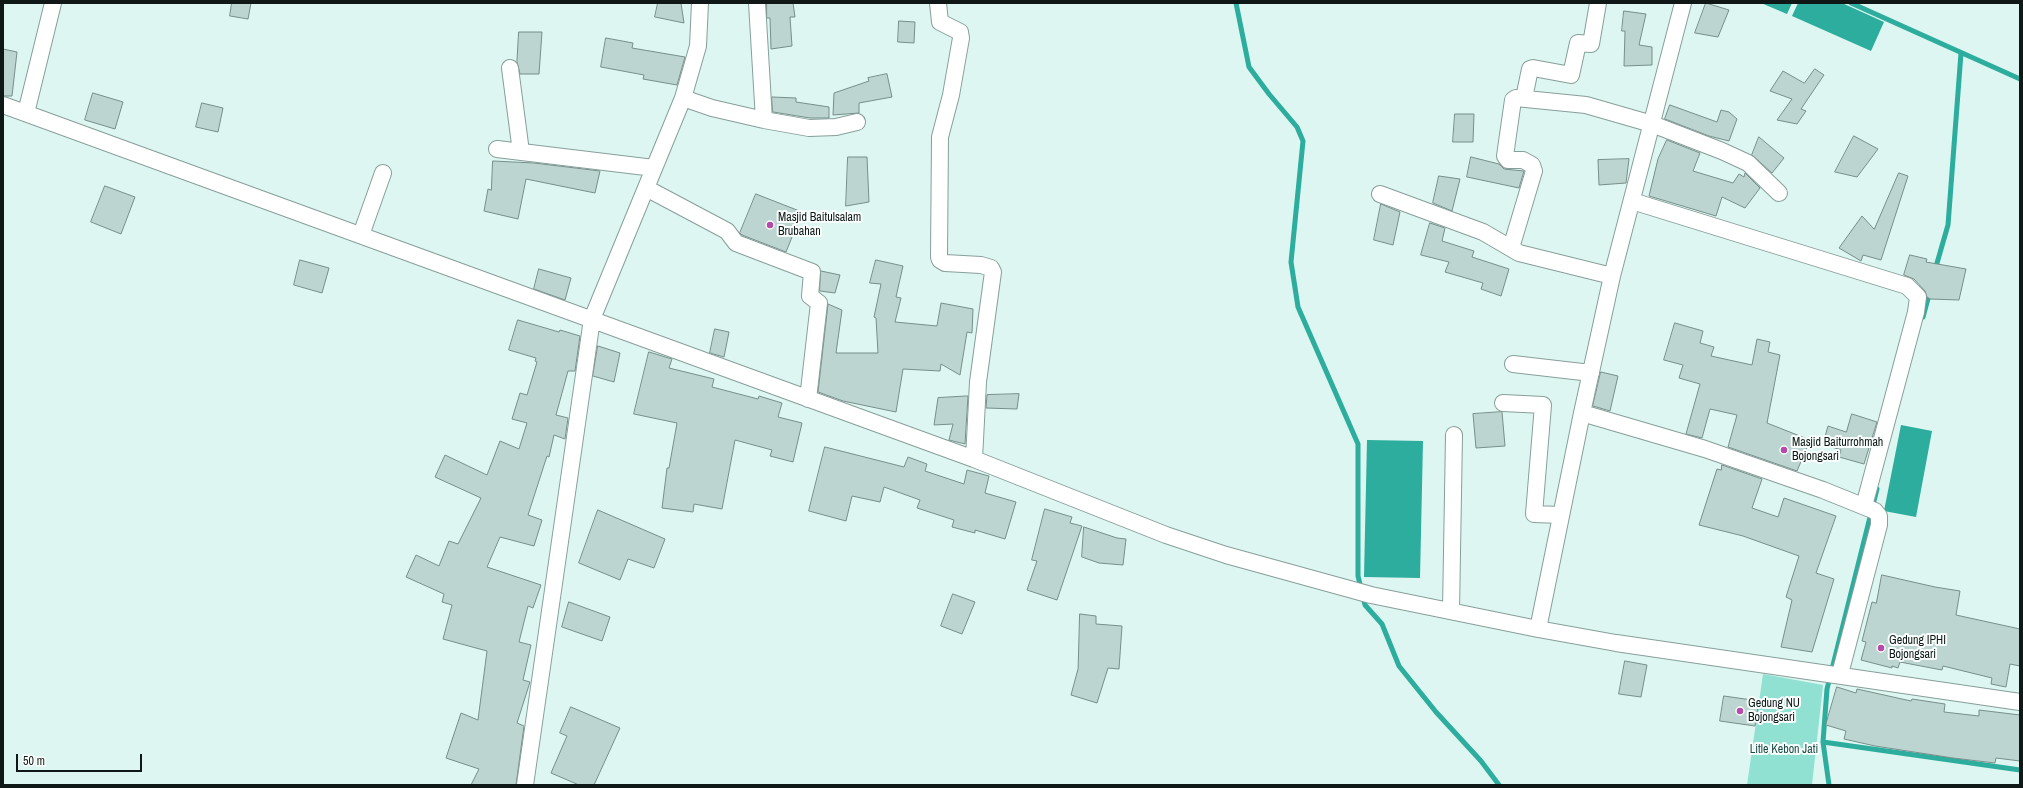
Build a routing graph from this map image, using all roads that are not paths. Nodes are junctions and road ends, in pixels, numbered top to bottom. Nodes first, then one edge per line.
1 (53, 3) edge
2 (700, 3) edge
3 (758, 3) edge
4 (938, 3) edge
5 (1598, 3) edge
6 (1683, 3) edge
7 (510, 68) dead end
8 (683, 98) junction
9 (1524, 98) junction
10 (3, 105) edge
11 (26, 113) junction
12 (764, 120) junction
13 (857, 122) dead end
14 (1652, 124) junction
15 (497, 149) dead end
16 (521, 152) junction
17 (654, 168) junction
18 (383, 173) dead end
19 (646, 188) junction
20 (1779, 193) dead end
21 (1380, 194) dead end
22 (1632, 201) junction
23 (361, 235) junction
24 (1511, 248) junction
25 (1612, 276) junction
26 (592, 319) junction
27 (1513, 364) dead end
28 (1591, 373) junction
29 (808, 398) junction
30 (1503, 403) dead end
31 (1582, 413) junction
32 (1454, 435) dead end
33 (974, 459) junction
34 (1869, 508) junction
35 (1561, 515) junction
36 (1451, 611) junction
37 (1538, 629) junction
38 (1833, 674) junction
39 (2020, 702) edge
40 (525, 785) edge

1 - 11 street
2 - 8 street
3 - 12 street
4 - 33 street
5 - 9 street
6 - 14 street
7 - 16 street
8 - 12 street
8 - 17 street
9 - 14 street
9 - 24 street
10 - 11 street
11 - 23 street
12 - 13 street
14 - 20 street
14 - 22 street
15 - 16 street
16 - 17 street
17 - 19 street
18 - 23 street
19 - 26 street
19 - 29 street
21 - 24 street
22 - 25 street
22 - 34 street
23 - 26 street
24 - 25 street
25 - 28 street
26 - 29 street
26 - 40 street
27 - 28 street
28 - 31 street
29 - 33 street
30 - 35 street
31 - 34 street
31 - 35 street
32 - 36 street
33 - 36 street
34 - 38 street
35 - 37 street
36 - 37 street
37 - 38 street
38 - 39 street

